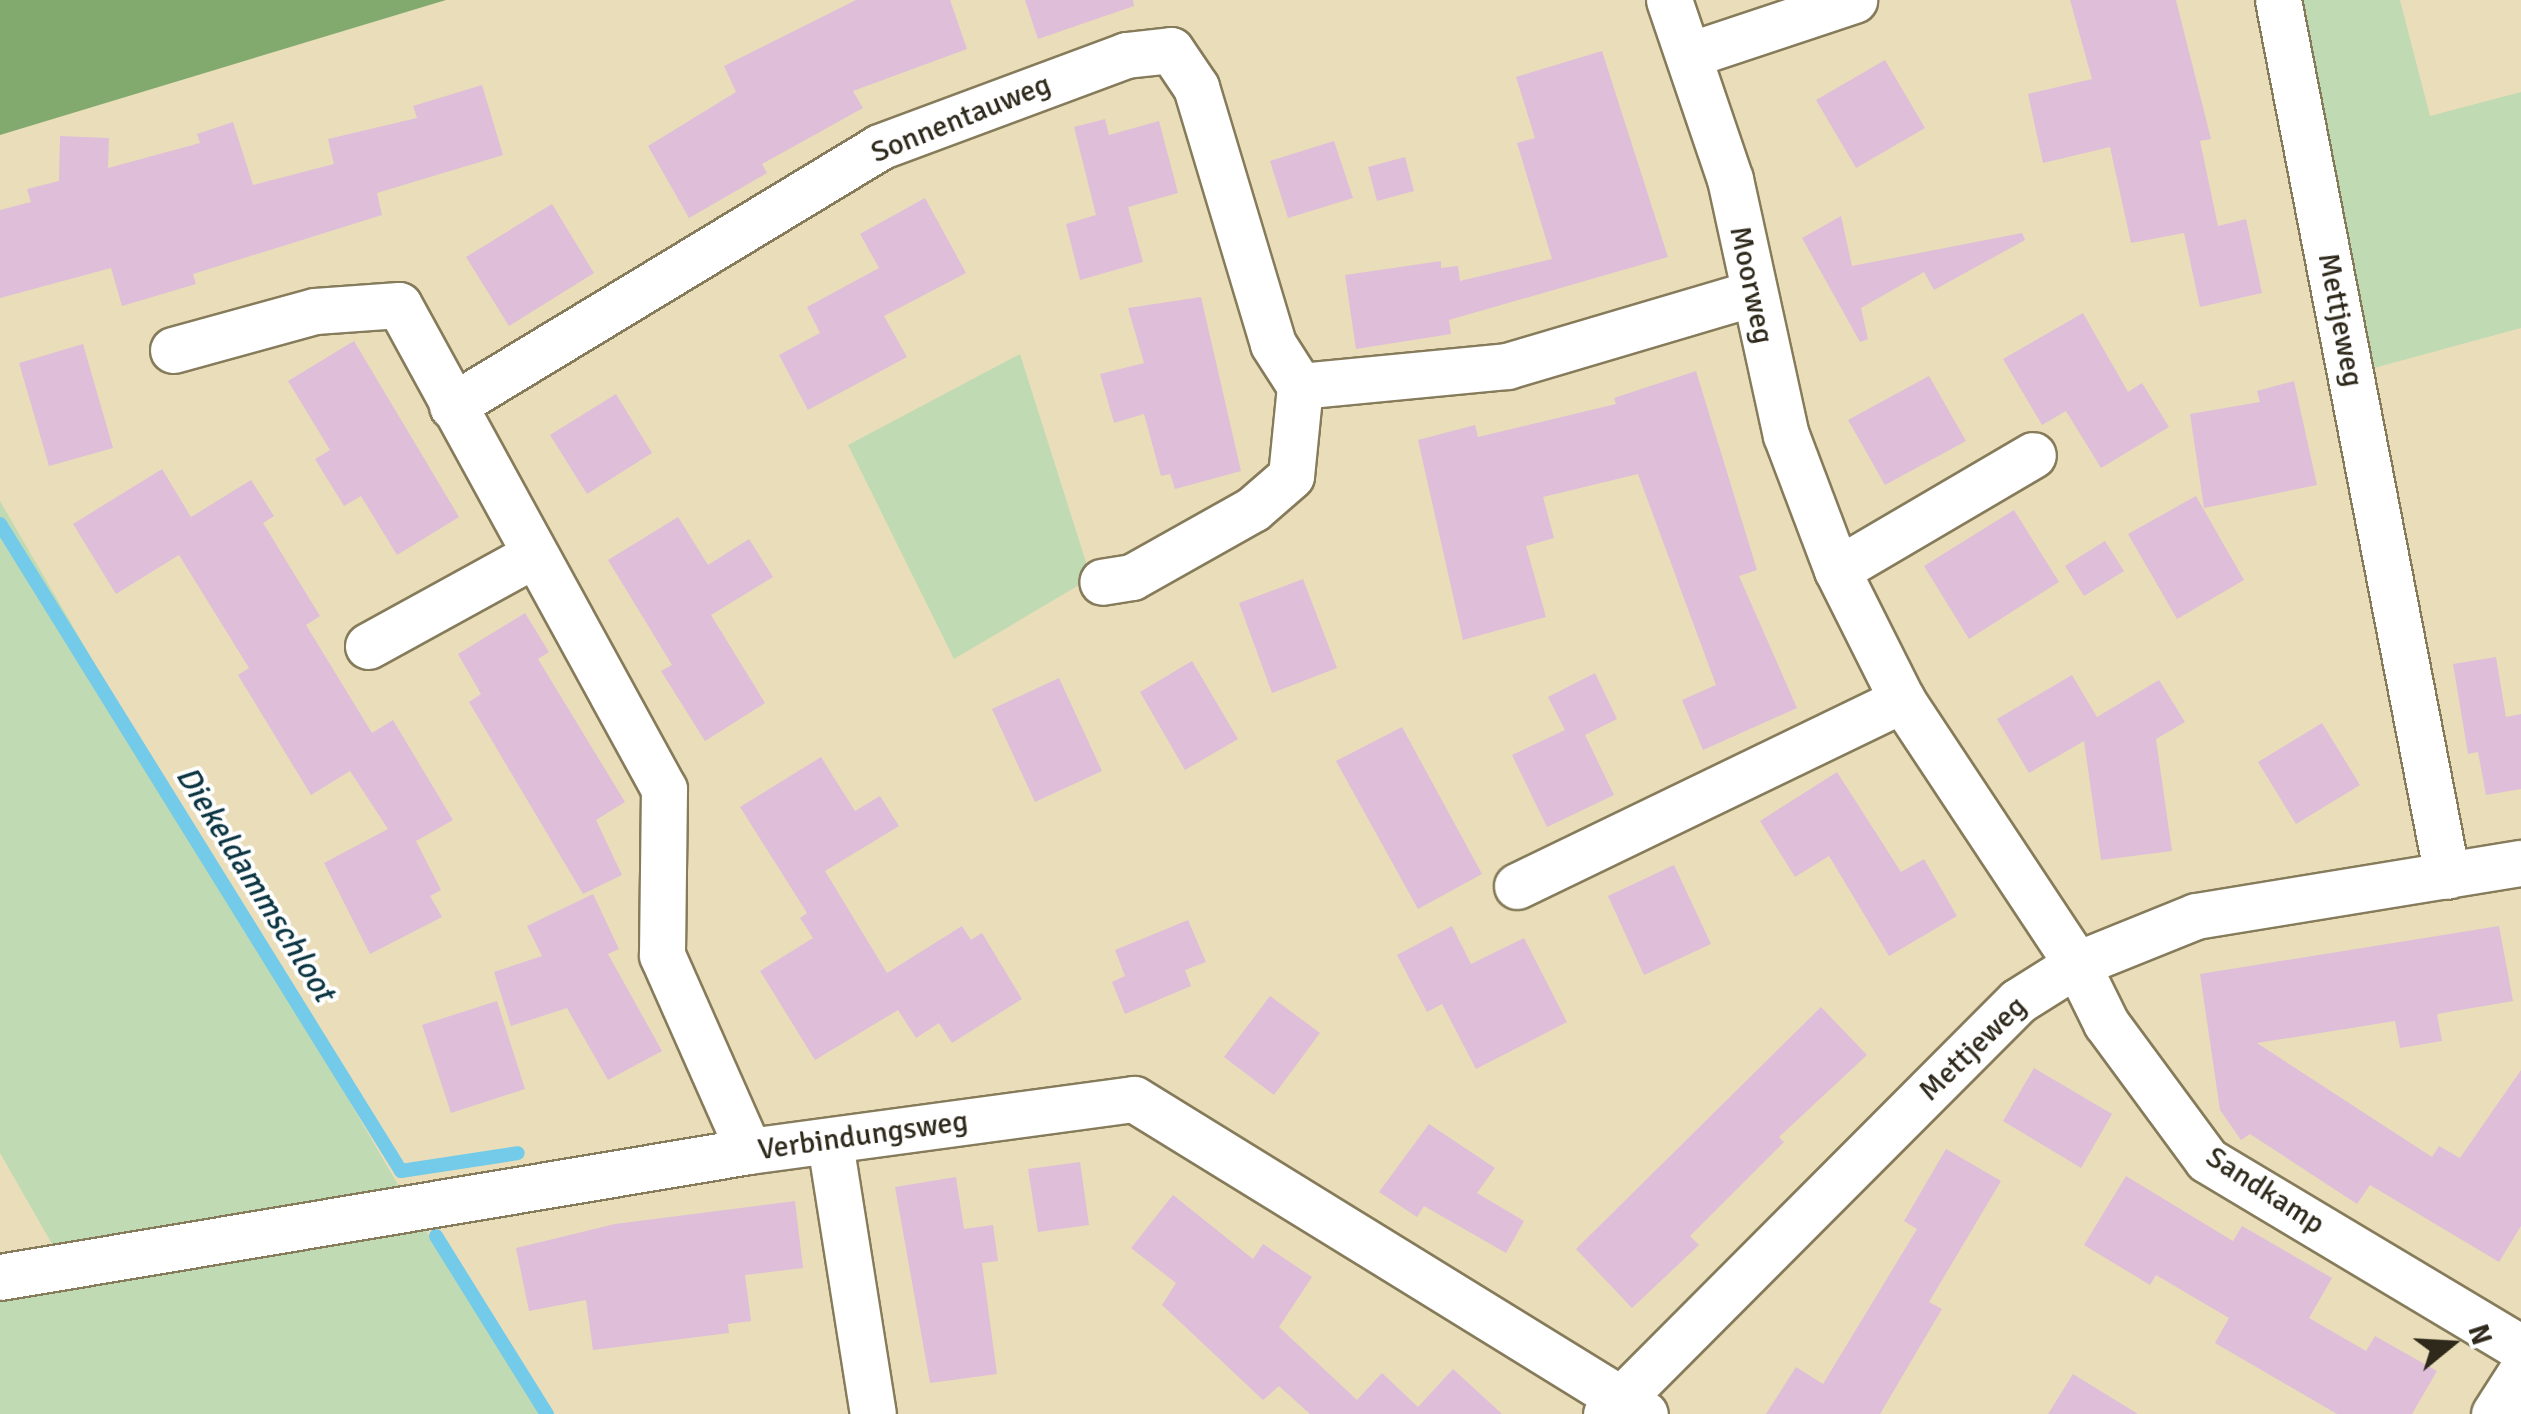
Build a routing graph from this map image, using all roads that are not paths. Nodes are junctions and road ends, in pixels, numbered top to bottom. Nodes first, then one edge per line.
1 (1669, 0) edge
2 (1854, 0) edge
3 (2278, 0) edge
4 (1692, 54) junction
5 (1750, 294) junction
6 (172, 350) dead end
7 (1300, 386) junction
8 (452, 406) junction
9 (2033, 454) dead end
10 (532, 556) junction
11 (1837, 570) junction
12 (1102, 582) dead end
13 (368, 646) dead end
14 (1902, 700) junction
15 (2521, 864) edge
16 (2446, 876) junction
17 (1517, 886) dead end
18 (2077, 964) junction
19 (830, 1143) junction
20 (749, 1151) junction
21 (0, 1277) edge
22 (2521, 1348) edge
23 (2521, 1372) edge
24 (1624, 1409) edge
25 (872, 1414) edge
26 (2494, 1414) edge

1 - 4 street, Moorweg
2 - 4 street
3 - 16 street, Mettjeweg
4 - 5 street, Moorweg
5 - 7 street
5 - 11 street, Moorweg
6 - 8 street
7 - 8 street, Sonnentauweg
7 - 12 street
8 - 10 street
9 - 11 street
10 - 13 street
10 - 20 street
11 - 14 street, Moorweg
14 - 17 street
14 - 18 street, Moorweg
15 - 16 street, Mettjeweg
16 - 18 street, Mettjeweg
18 - 22 street, Sandkamp
18 - 24 street, Mettjeweg
19 - 20 street, Verbindungsweg
19 - 24 street, Verbindungsweg
19 - 25 street
20 - 21 street, Verbindungsweg
23 - 26 street

